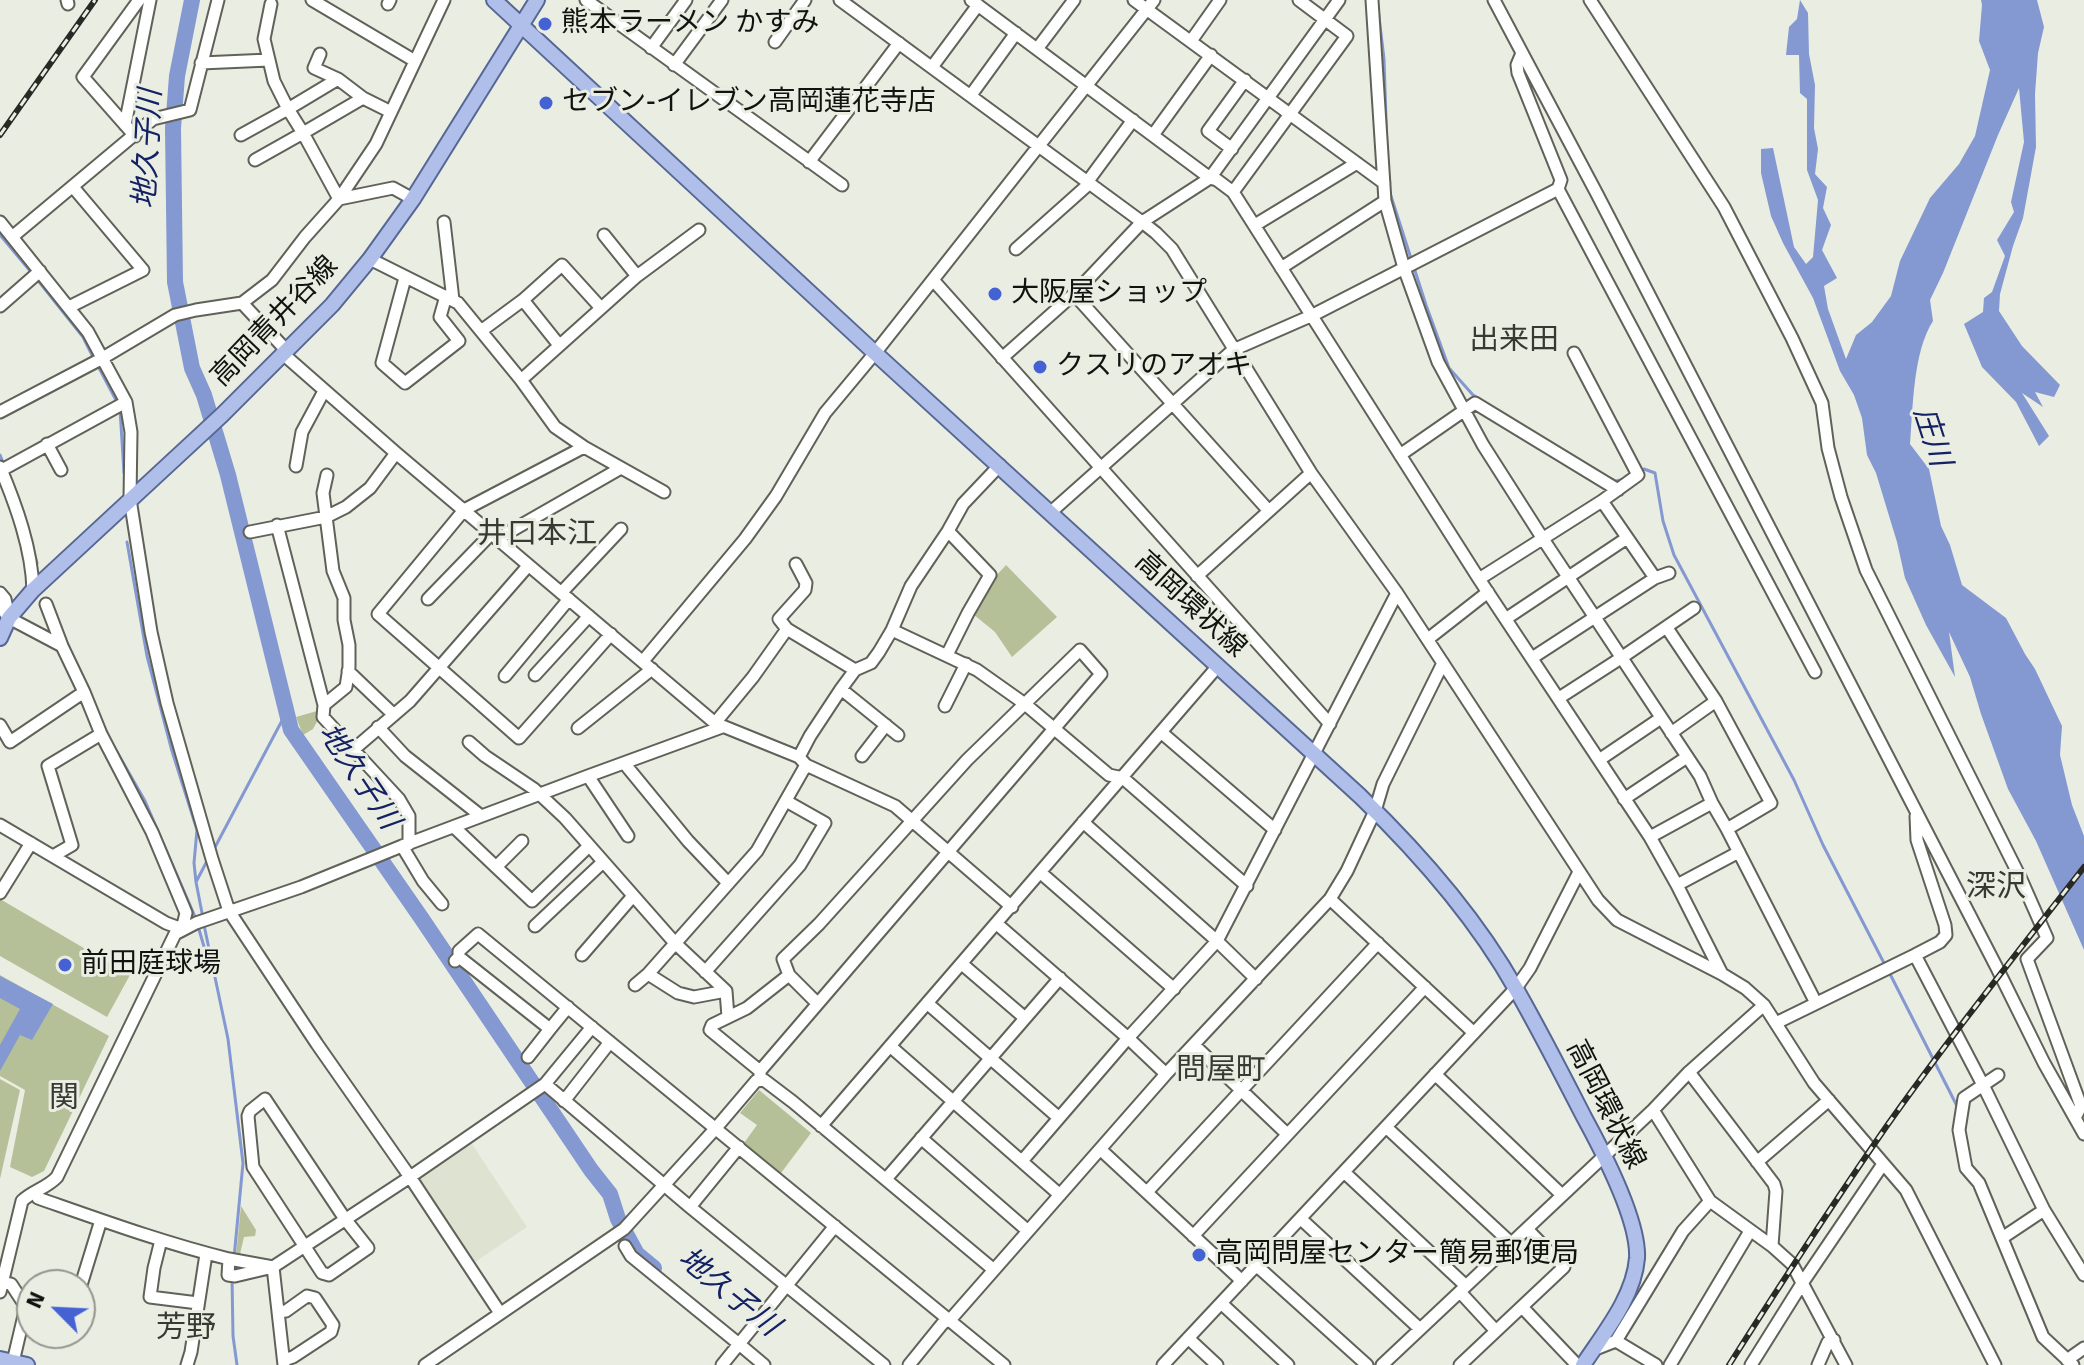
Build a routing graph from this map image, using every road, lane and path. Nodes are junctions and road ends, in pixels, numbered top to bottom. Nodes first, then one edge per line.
1 (139, 0) edge
2 (150, 0) edge
3 (218, 0) edge
4 (312, 0) edge
5 (444, 0) edge
6 (494, 0) edge
7 (537, 0) edge
8 (586, 0) edge
9 (686, 0) edge
10 (805, 0) edge
11 (840, 0) edge
12 (1074, 0) edge
13 (1134, 0) edge
14 (1220, 0) edge
15 (1299, 0) edge
16 (1339, 0) edge
17 (1372, 0) edge
18 (1494, 0) edge
19 (1590, 0) edge
20 (715, 2) edge
21 (975, 2) edge
22 (271, 4) dead end
23 (1151, 5) edge
24 (1325, 19) junction
25 (522, 25) junction
26 (1016, 33) junction
27 (1191, 41) junction
28 (775, 42) dead end
29 (899, 43) junction
30 (651, 48) junction
31 (1037, 49) junction
32 (1522, 53) junction
33 (320, 54) dead end
34 (1211, 55) junction
35 (269, 60) junction
36 (415, 61) junction
37 (201, 63) junction
38 (674, 65) junction
39 (932, 67) junction
40 (338, 79) junction
41 (1245, 80) junction
42 (1086, 85) junction
43 (971, 95) junction
44 (363, 98) junction
45 (1269, 98) junction
46 (288, 109) junction
47 (391, 112) junction
48 (1291, 113) junction
49 (1133, 120) junction
50 (125, 125) junction
51 (303, 133) junction
52 (241, 135) dead end
53 (1153, 135) junction
54 (135, 136) junction
55 (1040, 145) junction
56 (1232, 149) junction
57 (255, 160) dead end
58 (809, 162) junction
59 (1357, 163) junction
60 (1210, 178) junction
61 (1089, 182) junction
62 (1384, 183) junction
63 (842, 185) dead end
64 (73, 187) junction
65 (1558, 189) junction
66 (1233, 192) junction
67 (339, 199) junction
68 (413, 199) junction
69 (1385, 201) junction
70 (0, 222) edge
71 (444, 222) dead end
72 (1142, 222) junction
73 (1255, 225) junction
74 (699, 230) dead end
75 (604, 235) dead end
76 (12, 237) junction
77 (1016, 249) dead end
78 (370, 259) junction
79 (1281, 268) junction
80 (1404, 268) junction
81 (37, 274) junction
82 (637, 276) junction
83 (405, 278) junction
84 (933, 280) junction
85 (1074, 294) junction
86 (449, 298) junction
87 (523, 300) junction
88 (242, 303) junction
89 (0, 306) edge
90 (69, 307) junction
91 (601, 308) junction
92 (1313, 315) junction
93 (481, 331) junction
94 (559, 345) junction
95 (1233, 350) junction
96 (284, 352) junction
97 (875, 353) junction
98 (1574, 353) dead end
99 (1002, 358) junction
100 (97, 361) junction
101 (521, 380) junction
102 (324, 391) junction
103 (122, 405) junction
104 (1172, 405) junction
105 (1465, 411) junction
106 (0, 412) edge
107 (47, 444) junction
108 (584, 447) junction
109 (396, 453) junction
110 (1400, 455) junction
111 (1000, 465) junction
112 (296, 466) dead end
113 (1100, 467) junction
114 (621, 468) junction
115 (0, 469) edge
116 (61, 470) dead end
117 (1311, 473) junction
118 (327, 475) dead end
119 (1618, 490) junction
120 (664, 492) dead end
121 (130, 499) junction
122 (1602, 501) junction
123 (464, 510) junction
124 (1269, 511) junction
125 (1051, 512) junction
126 (326, 517) junction
127 (277, 525) junction
128 (621, 529) dead end
129 (948, 531) junction
130 (250, 532) dead end
131 (494, 537) junction
132 (1627, 538) junction
133 (1543, 539) junction
134 (796, 564) dead end
135 (528, 566) junction
136 (1669, 573) dead end
137 (1197, 576) junction
138 (1570, 577) junction
139 (1655, 578) junction
140 (1479, 579) junction
141 (33, 590) junction
142 (1488, 592) junction
143 (0, 593) edge
144 (1397, 593) junction
145 (565, 596) junction
146 (428, 599) dead end
147 (46, 604) dead end
148 (1694, 608) dead end
149 (3, 614) edge
150 (589, 616) junction
151 (1507, 618) junction
152 (1595, 618) junction
153 (1667, 628) junction
154 (787, 629) junction
155 (892, 630) junction
156 (611, 634) junction
157 (0, 638) edge
158 (1428, 639) junction
159 (62, 646) junction
160 (947, 655) junction
161 (1532, 658) junction
162 (1621, 658) junction
163 (1443, 663) junction
164 (966, 664) junction
165 (648, 665) junction
166 (1218, 666) junction
167 (438, 667) junction
168 (855, 670) junction
169 (348, 671) junction
170 (1815, 672) dead end
171 (535, 675) dead end
172 (505, 676) dead end
173 (841, 689) junction
174 (84, 692) junction
175 (1559, 698) junction
176 (1716, 701) junction
177 (1025, 704) junction
178 (324, 705) junction
179 (945, 706) dead end
180 (394, 715) junction
181 (1661, 718) junction
182 (1330, 724) junction
183 (0, 725) edge
184 (718, 725) junction
185 (886, 725) junction
186 (378, 727) junction
187 (578, 728) dead end
188 (1054, 730) junction
189 (1162, 733) junction
190 (1671, 733) junction
191 (101, 734) junction
192 (898, 735) dead end
193 (469, 742) dead end
194 (353, 750) junction
195 (1315, 755) junction
196 (862, 756) dead end
197 (1687, 757) junction
198 (1599, 760) junction
199 (802, 761) junction
200 (624, 763) junction
201 (588, 776) junction
202 (1123, 778) junction
203 (538, 795) junction
204 (1624, 799) junction
205 (786, 801) junction
206 (1712, 803) junction
207 (1375, 811) junction
208 (1916, 813) junction
209 (481, 816) junction
210 (911, 821) junction
211 (1083, 822) junction
212 (0, 825) edge
213 (454, 827) junction
214 (1727, 829) junction
215 (1275, 830) junction
216 (628, 836) dead end
217 (1650, 837) junction
218 (522, 841) dead end
219 (31, 843) junction
220 (406, 845) junction
221 (589, 846) junction
222 (1739, 852) junction
223 (948, 853) junction
224 (53, 856) junction
225 (603, 862) junction
226 (496, 867) junction
227 (1579, 872) junction
228 (1041, 873) junction
229 (728, 883) junction
230 (1677, 885) junction
231 (1247, 886) junction
232 (0, 893) edge
233 (633, 896) junction
234 (1330, 899) junction
235 (442, 904) dead end
236 (1012, 907) junction
237 (229, 911) junction
238 (997, 924) junction
239 (535, 926) dead end
240 (182, 929) junction
241 (1217, 941) junction
242 (675, 943) junction
243 (1378, 943) junction
244 (582, 955) dead end
245 (1915, 955) junction
246 (962, 964) junction
247 (705, 972) junction
248 (648, 974) junction
249 (1722, 974) junction
250 (789, 975) junction
251 (1060, 978) junction
252 (1256, 979) junction
253 (635, 985) dead end
254 (1425, 987) junction
255 (1516, 988) junction
256 (1174, 989) junction
257 (726, 991) junction
258 (817, 1003) junction
259 (927, 1003) junction
260 (1816, 1003) junction
261 (1764, 1005) junction
262 (568, 1007) junction
263 (728, 1017) junction
264 (1025, 1018) junction
265 (1776, 1023) junction
266 (592, 1027) junction
267 (550, 1029) junction
268 (1474, 1033) junction
269 (1128, 1038) junction
270 (610, 1042) junction
271 (1194, 1045) junction
272 (890, 1046) junction
273 (528, 1057) dead end
274 (991, 1058) junction
275 (1689, 1072) junction
276 (1166, 1074) junction
277 (1435, 1074) junction
278 (760, 1075) junction
279 (1998, 1075) dead end
280 (1983, 1085) junction
281 (540, 1088) junction
282 (1240, 1091) junction
283 (1829, 1100) junction
284 (564, 1101) junction
285 (954, 1101) junction
286 (1653, 1110) junction
287 (1059, 1118) junction
288 (2075, 1118) junction
289 (821, 1126) junction
290 (1386, 1127) junction
291 (716, 1128) junction
292 (1287, 1134) junction
293 (2084, 1134) edge
294 (921, 1138) junction
295 (739, 1147) junction
296 (1100, 1149) junction
297 (1604, 1155) junction
298 (1022, 1161) junction
299 (1757, 1162) junction
300 (1883, 1164) junction
301 (1344, 1172) junction
302 (410, 1177) junction
303 (886, 1179) junction
304 (665, 1185) junction
305 (37, 1191) junction
306 (1147, 1192) junction
307 (1060, 1195) junction
308 (1562, 1195) junction
309 (1710, 1201) junction
310 (690, 1207) junction
311 (2044, 1210) junction
312 (345, 1219) junction
313 (1301, 1219) junction
314 (101, 1220) junction
315 (835, 1226) junction
316 (1527, 1229) junction
317 (1028, 1231) junction
318 (1750, 1231) junction
319 (1193, 1236) junction
320 (2002, 1238) junction
321 (161, 1240) junction
322 (1512, 1244) junction
323 (305, 1246) junction
324 (625, 1246) dead end
325 (1772, 1246) junction
326 (206, 1254) junction
327 (233, 1260) junction
328 (1257, 1266) junction
329 (273, 1267) junction
330 (86, 1269) edge
331 (994, 1270) junction
332 (2084, 1275) edge
333 (1242, 1281) junction
334 (1803, 1282) junction
335 (787, 1286) junction
336 (1, 1287) edge
337 (1463, 1289) junction
338 (198, 1303) junction
339 (1221, 1303) junction
340 (1522, 1307) junction
341 (278, 1312) junction
342 (500, 1313) junction
343 (950, 1320) junction
344 (1420, 1329) junction
345 (1496, 1331) junction
346 (1188, 1338) junction
347 (1834, 1340) junction
348 (1616, 1341) junction
349 (739, 1344) junction
350 (2084, 1348) edge
351 (1593, 1350) junction
352 (13, 1362) edge
353 (284, 1362) edge
354 (2070, 1362) edge
355 (187, 1365) edge
356 (425, 1365) edge
357 (722, 1365) edge
358 (764, 1365) edge
359 (884, 1365) edge
360 (909, 1365) edge
361 (1004, 1365) edge
362 (1163, 1365) edge
363 (1217, 1365) edge
364 (1288, 1365) edge
365 (1367, 1365) edge
366 (1382, 1365) edge
367 (1460, 1365) edge
368 (1577, 1365) edge
369 (1583, 1365) edge
370 (1656, 1365) edge
371 (1670, 1365) edge
372 (1751, 1365) edge
373 (1818, 1365) edge
374 (1846, 1365) edge
375 (1995, 1365) edge

1 - 50 street
2 - 50 street
3 - 37 street
4 - 36 street
5 - 36 street
6 - 25 main road, 高岡環状線
7 - 25 main road, 高岡青井谷線
8 - 30 street
9 - 30 street
10 - 28 street
11 - 29 street
12 - 31 street
13 - 23 street
14 - 27 street
15 - 24 street
16 - 24 street
17 - 62 street
18 - 32 street
19 - 288 street
20 - 38 street
21 - 26 street
21 - 39 street
22 - 35 street
23 - 27 street
23 - 42 street
24 - 45 street
24 - 48 street
25 - 68 main road, 高岡青井谷線
25 - 97 main road, 高岡環状線
26 - 31 street
26 - 43 street
27 - 34 street
29 - 39 street
29 - 58 street
30 - 38 street
31 - 42 street
32 - 65 street
32 - 208 street
33 - 40 street
34 - 41 street
34 - 53 street
35 - 37 street
35 - 46 street
36 - 47 street
37 - 54 street
38 - 58 street
39 - 43 street
40 - 44 street
40 - 46 street
41 - 45 street
41 - 56 street
42 - 49 street
42 - 55 street
43 - 55 street
44 - 47 street
44 - 51 street
45 - 48 street
45 - 56 street
46 - 51 street
46 - 52 street
47 - 67 street
48 - 59 street
48 - 66 street
49 - 53 street
49 - 61 street
50 - 54 street
51 - 57 street
51 - 67 street
53 - 60 street
54 - 64 street
55 - 61 street
55 - 84 street
56 - 60 street
58 - 63 street
59 - 62 street
59 - 73 street
60 - 66 street
60 - 72 street
61 - 72 street
61 - 77 street
62 - 69 street
64 - 76 street
64 - 90 street
65 - 80 street
65 - 170 street
66 - 73 street
67 - 68 street
67 - 88 street
68 - 78 main road, 高岡青井谷線
69 - 79 street
69 - 80 street
70 - 76 street
71 - 86 street
72 - 85 street
72 - 95 street
73 - 79 street
74 - 82 street
75 - 82 street
76 - 81 street
78 - 83 street
78 - 96 main road, 高岡青井谷線
79 - 92 street
80 - 92 street
80 - 105 street
81 - 89 street
81 - 90 street
82 - 91 street
83 - 86 street
83 - 86 street
84 - 97 street
84 - 99 street
85 - 99 street
85 - 104 street
86 - 93 street
87 - 91 street
87 - 93 street
87 - 94 street
88 - 96 street
88 - 100 street
90 - 100 street
91 - 94 street
92 - 95 street
92 - 110 street
93 - 101 street
94 - 101 street
95 - 104 street
95 - 117 street
96 - 102 street
96 - 121 main road, 高岡青井谷線
97 - 111 main road, 高岡環状線
97 - 165 street
98 - 119 street
99 - 113 street
100 - 103 street
100 - 106 street
101 - 108 street
102 - 109 street
102 - 112 street
103 - 107 street
103 - 121 street
104 - 113 street
104 - 124 street
105 - 110 street
105 - 119 street
105 - 133 street
107 - 115 street
107 - 116 street
108 - 114 street
108 - 123 street
109 - 123 street
109 - 126 street
110 - 140 street
111 - 125 main road, 高岡環状線
111 - 129 street
113 - 125 street
113 - 137 street
114 - 120 street
114 - 131 street
115 - 141 street
117 - 124 street
117 - 144 street
118 - 126 street
119 - 122 street
121 - 141 main road, 高岡青井谷線
121 - 237 street
122 - 132 street
122 - 133 street
123 - 131 street
123 - 167 street
124 - 137 street
125 - 166 main road, 高岡環状線
126 - 127 street
126 - 169 street
127 - 130 street
127 - 178 street
128 - 145 street
129 - 155 street
129 - 160 street
131 - 135 street
131 - 146 street
132 - 138 street
132 - 139 street
133 - 138 street
133 - 140 street
134 - 154 street
135 - 145 street
135 - 167 street
136 - 139 street
137 - 182 street
138 - 151 street
138 - 152 street
139 - 152 street
140 - 142 street
141 - 149 main road, 高岡青井谷線
142 - 151 street
142 - 158 street
143 - 149 street
144 - 158 street
144 - 182 street
145 - 150 street
145 - 172 street
147 - 159 street
148 - 153 street
149 - 157 main road, 高岡青井谷線
149 - 159 street
150 - 156 street
150 - 171 street
151 - 161 street
152 - 161 street
152 - 162 street
153 - 162 street
153 - 176 street
154 - 168 street
154 - 184 street
155 - 160 street
155 - 168 street
156 - 165 street
156 - 167 street
158 - 163 street
159 - 174 street
160 - 164 street
161 - 175 street
162 - 175 street
162 - 181 street
163 - 207 street
163 - 227 street
164 - 177 street
164 - 179 street
165 - 184 street
165 - 187 street
166 - 189 street
166 - 195 main road, 高岡環状線
167 - 180 street
168 - 173 street
169 - 178 street
169 - 180 street
173 - 185 street
173 - 199 street
174 - 183 street
174 - 191 street
175 - 198 street
176 - 190 street
176 - 214 street
177 - 188 street
177 - 188 street
177 - 210 street
178 - 194 street
180 - 186 street
181 - 190 street
181 - 198 street
182 - 195 street
184 - 199 street
184 - 200 street
185 - 192 street
185 - 196 street
186 - 194 street
186 - 209 street
188 - 202 street
188 - 223 street
189 - 202 street
189 - 215 street
190 - 197 street
191 - 224 street
191 - 240 street
193 - 203 street
194 - 220 street
195 - 207 main road, 高岡環状線
195 - 215 street
197 - 204 street
197 - 206 street
198 - 204 street
199 - 205 street
199 - 210 street
200 - 201 street
200 - 229 street
201 - 203 street
201 - 216 street
202 - 211 street
202 - 231 street
203 - 209 street
203 - 221 street
204 - 217 street
205 - 229 street
205 - 247 street
206 - 214 street
206 - 217 street
207 - 234 street
207 - 255 main road, 高岡環状線
208 - 245 street
208 - 288 street
209 - 213 street
210 - 223 street
210 - 250 street
211 - 228 street
211 - 241 street
212 - 219 street
213 - 220 street
213 - 226 street
214 - 222 street
215 - 231 street
217 - 230 street
218 - 226 street
219 - 224 street
219 - 232 street
220 - 235 street
220 - 237 street
221 - 225 street
221 - 226 street
222 - 230 street
222 - 260 street
223 - 236 street
223 - 258 street
224 - 240 street
225 - 233 street
225 - 239 street
227 - 249 street
227 - 255 street
228 - 236 street
228 - 256 street
229 - 242 street
230 - 249 street
231 - 241 street
233 - 242 street
233 - 244 street
234 - 243 street
234 - 252 street
236 - 238 street
237 - 240 street
237 - 302 street
238 - 246 street
238 - 251 street
240 - 305 street
241 - 252 street
241 - 256 street
242 - 247 street
242 - 248 street
243 - 254 street
243 - 282 street
245 - 260 street
245 - 280 street
246 - 259 street
246 - 264 street
247 - 257 street
248 - 253 street
248 - 257 street
249 - 261 street
250 - 258 street
250 - 263 street
251 - 264 street
251 - 269 street
252 - 271 street
254 - 268 street
254 - 292 street
255 - 268 street
255 - 297 main road, 高岡環状線
256 - 269 street
257 - 263 street
258 - 278 street
259 - 272 street
259 - 274 street
260 - 265 street
261 - 265 street
261 - 275 street
262 - 266 street
262 - 267 street
262 - 267 street
263 - 278 street
264 - 274 street
265 - 283 street
266 - 270 street
266 - 281 street
267 - 273 street
268 - 277 street
269 - 276 street
269 - 287 street
270 - 284 street
270 - 291 street
271 - 276 street
271 - 282 street
272 - 285 street
272 - 289 street
274 - 285 street
274 - 287 street
275 - 286 street
275 - 299 street
276 - 296 street
277 - 290 street
277 - 308 street
278 - 289 street
278 - 291 street
279 - 280 street
280 - 311 street
280 - 320 street
281 - 284 street
281 - 302 street
282 - 292 street
282 - 306 street
283 - 299 street
283 - 300 street
284 - 304 street
285 - 294 street
285 - 298 street
286 - 297 street
286 - 309 street
287 - 298 street
288 - 293 street
289 - 303 street
290 - 301 street
290 - 322 street
291 - 295 street
291 - 304 street
292 - 319 street
294 - 303 street
294 - 317 street
295 - 310 street
295 - 315 street
296 - 306 street
296 - 307 street
297 - 308 street
297 - 351 main road, 高岡環状線
298 - 307 street
299 - 325 street
300 - 334 street
300 - 375 street
301 - 313 street
301 - 337 street
302 - 312 street
302 - 342 street
303 - 331 street
304 - 310 street
304 - 342 street
305 - 314 street
305 - 336 street
306 - 319 street
307 - 317 street
308 - 316 street
309 - 318 street
309 - 348 street
310 - 335 street
311 - 320 street
311 - 332 street
312 - 323 street
312 - 323 street
312 - 323 street
313 - 328 street
313 - 344 street
314 - 321 street
314 - 330 street
315 - 335 street
315 - 343 street
316 - 322 street
316 - 340 street
317 - 331 street
318 - 325 street
318 - 371 street
319 - 333 street
320 - 354 street
321 - 326 street
321 - 338 street
322 - 337 street
323 - 329 street
324 - 349 street
325 - 334 street
326 - 327 street
326 - 338 street
327 - 329 street
327 - 329 street
328 - 333 street
328 - 365 street
329 - 341 street
331 - 343 street
333 - 339 street
334 - 347 street
334 - 372 street
335 - 349 street
335 - 359 street
336 - 352 street
337 - 344 street
337 - 345 street
338 - 355 street
339 - 346 street
339 - 364 street
340 - 345 street
340 - 368 street
341 - 353 street
341 - 353 street
342 - 356 street
343 - 360 street
343 - 361 street
344 - 366 street
345 - 367 street
346 - 362 street
346 - 363 street
347 - 373 street
347 - 374 street
348 - 351 street
348 - 370 street
349 - 357 street
349 - 358 street
350 - 354 street
351 - 369 main road, 高岡環状線

